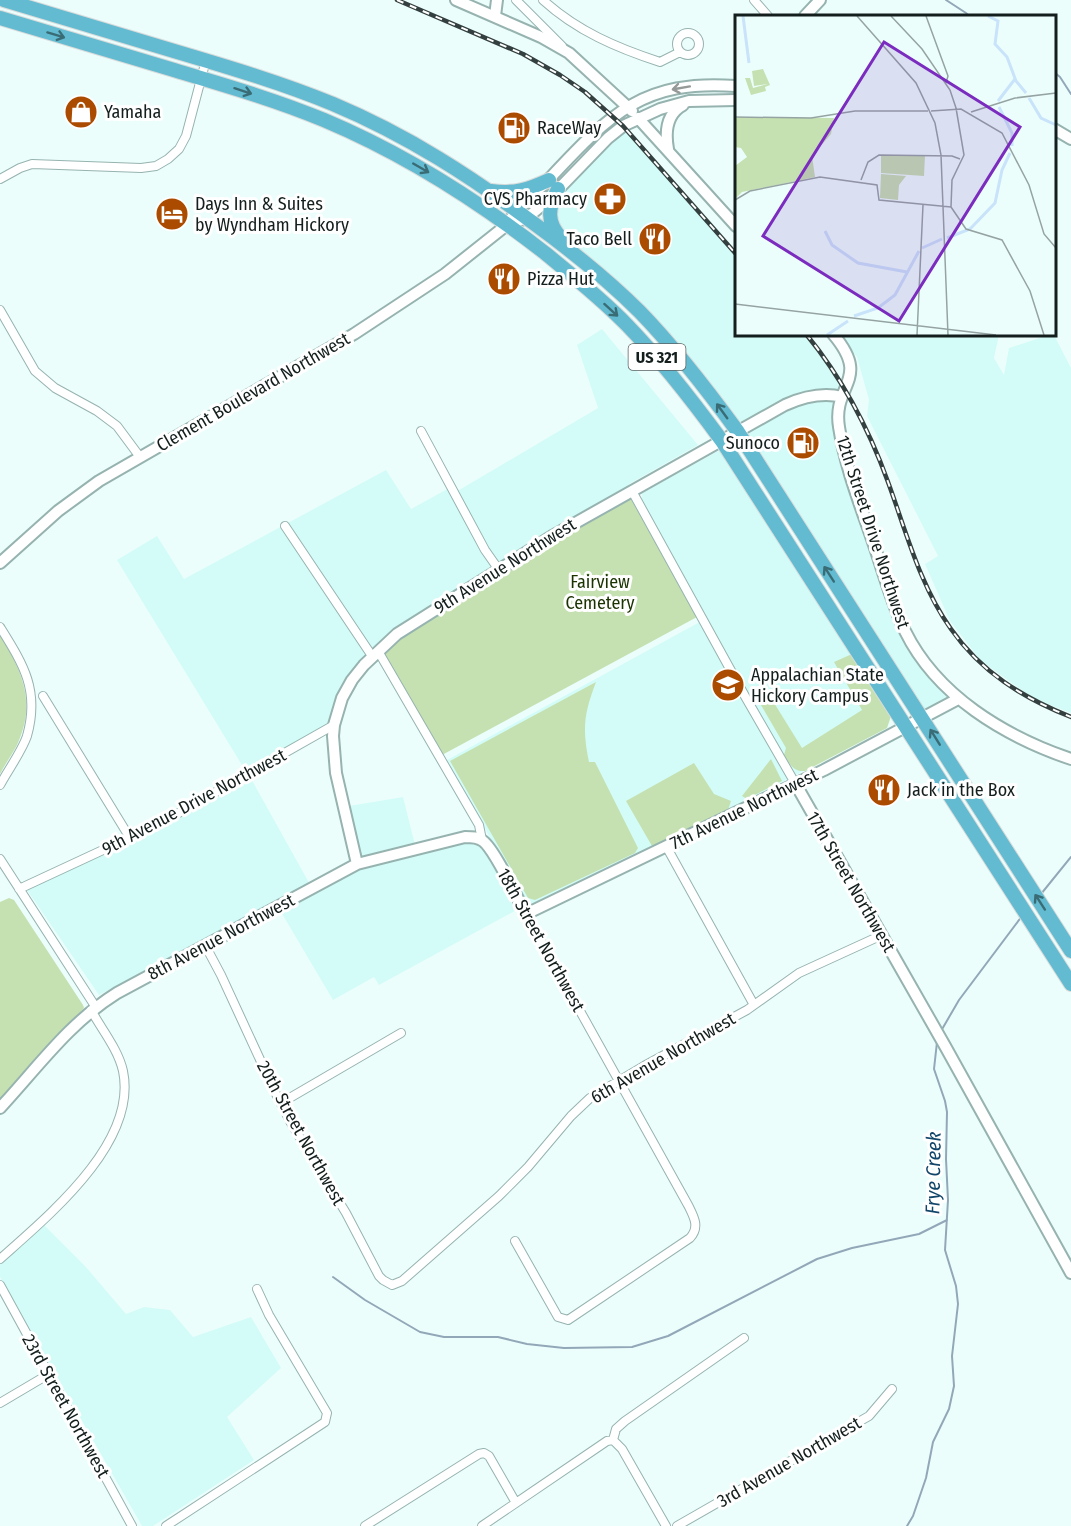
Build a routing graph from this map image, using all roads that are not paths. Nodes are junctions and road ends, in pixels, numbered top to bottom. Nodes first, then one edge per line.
1 (4, 0) edge
2 (456, 0) edge
3 (497, 0) edge
4 (516, 0) edge
5 (543, 0) edge
6 (754, 0) edge
7 (820, 0) edge
8 (478, 4) edge
9 (767, 15) edge
10 (806, 15) edge
11 (495, 16) junction
12 (0, 18) edge
13 (680, 52) dead end
14 (569, 53) junction
15 (207, 60) junction
16 (202, 78) junction
17 (735, 86) edge
18 (735, 100) edge
19 (689, 101) junction
20 (628, 107) junction
21 (638, 118) junction
22 (1056, 130) edge
23 (1071, 139) edge
24 (668, 149) junction
25 (563, 164) junction
26 (576, 171) junction
27 (0, 179) edge
28 (554, 184) junction
29 (490, 191) junction
30 (521, 214) junction
31 (508, 224) junction
32 (735, 225) edge
33 (577, 255) junction
34 (0, 310) edge
35 (833, 336) edge
36 (842, 397) junction
37 (421, 431) dead end
38 (738, 432) junction
39 (722, 441) junction
40 (140, 457) junction
41 (632, 491) junction
42 (285, 526) dead end
43 (0, 563) edge
44 (499, 570) junction
45 (0, 627) edge
46 (375, 654) junction
47 (43, 696) dead end
48 (958, 699) junction
49 (923, 718) junction
50 (334, 725) junction
51 (907, 727) junction
52 (1071, 759) edge
53 (795, 783) junction
54 (0, 785) edge
55 (130, 838) junction
56 (482, 840) junction
57 (666, 846) junction
58 (0, 859) edge
59 (357, 864) junction
60 (19, 889) junction
61 (526, 914) junction
62 (882, 935) junction
63 (205, 945) junction
64 (1071, 951) edge
65 (1071, 984) edge
66 (754, 1005) junction
67 (93, 1008) junction
68 (401, 1032) dead end
69 (619, 1080) junction
70 (281, 1103) junction
71 (0, 1108) edge
72 (515, 1241) dead end
73 (0, 1259) edge
74 (1071, 1273) edge
75 (388, 1284) joint
76 (0, 1285) edge
77 (257, 1289) dead end
78 (744, 1338) dead end
79 (49, 1374) junction
80 (892, 1389) dead end
81 (0, 1403) edge
82 (613, 1440) junction
83 (516, 1503) junction
84 (132, 1526) edge
85 (166, 1526) edge
86 (365, 1526) edge
87 (482, 1526) edge
88 (666, 1526) edge
89 (678, 1526) edge

1 - 15 highway, US 321
2 - 8 street
3 - 11 street
4 - 14 street
5 - 13 street
6 - 9 street
7 - 10 street
8 - 11 street
11 - 14 street
12 -> 16 highway, US 321
14 - 20 street
15 - 16 street
15 - 29 highway, US 321
16 - 27 street
16 -> 31 highway, US 321
17 -> 20 street, Clement Boulevard Northwest
18 - 19 street, Clement Boulevard Northwest
19 - 21 street, Clement Boulevard Northwest
19 - 24 street
20 - 21 street
20 - 25 street, Clement Boulevard Northwest
21 - 24 street
21 - 26 street, Clement Boulevard Northwest
22 - 23 street
24 - 32 street
25 - 26 street
25 - 28 street, Clement Boulevard Northwest
26 - 28 street, Clement Boulevard Northwest
28 - 29 highway
28 - 30 street, Clement Boulevard Northwest
28 - 33 highway
29 - 30 highway, US 321
30 - 31 street, Clement Boulevard Northwest
30 - 33 highway, US 321
31 -> 39 highway, US 321
31 - 40 street, Clement Boulevard Northwest
38 -> 33 highway, US 321
34 - 40 street
35 - 36 street, 12th Street Drive Northwest
36 - 38 street, 9th Avenue Northwest
36 - 48 street, 12th Street Drive Northwest
37 - 44 street
38 - 39 street, 9th Avenue Northwest
49 -> 38 highway, US 321
39 - 41 street, 9th Avenue Northwest
39 - 51 highway, US 321
40 - 43 street, Clement Boulevard Northwest
41 - 44 street, 9th Avenue Northwest
41 - 53 street, 17th Street Northwest
42 - 46 street, 18th Street Northwest
44 - 46 street, 9th Avenue Northwest
45 - 54 street
46 - 50 street, 9th Avenue Northwest
46 - 56 street, 18th Street Northwest
47 - 55 street
48 - 49 street, 7th Avenue Northwest
48 - 52 street, 12th Street Drive Northwest
49 - 51 street, 7th Avenue Northwest
64 -> 49 highway, US 321
50 - 55 street, 9th Avenue Drive Northwest
50 - 59 street, 9th Avenue Northwest
51 - 53 street, 7th Avenue Northwest
51 - 65 highway, US 321
53 - 57 street, 7th Avenue Northwest
53 - 62 street, 17th Street Northwest
55 - 60 street, 9th Avenue Drive Northwest
56 - 59 street, 8th Avenue Northwest
56 - 61 street, 18th Street Northwest
57 - 61 street, 7th Avenue Northwest
57 - 66 street
58 - 60 street
59 - 63 street, 8th Avenue Northwest
60 - 67 street
61 - 69 street, 18th Street Northwest
62 - 66 street, 6th Avenue Northwest
62 - 74 street, 17th Street Northwest
63 - 67 street, 8th Avenue Northwest
63 - 70 street, 20th Street Northwest
66 - 69 street, 6th Avenue Northwest
67 - 71 street, 8th Avenue Northwest
67 - 73 street
68 - 70 street
69 - 72 street, 18th Street Northwest
69 - 75 street, 6th Avenue Northwest
70 - 75 street, 20th Street Northwest
76 - 79 street, 23rd Street Northwest
77 - 85 street
78 - 82 street
79 - 81 street
79 - 84 street, 23rd Street Northwest
80 - 89 street, 3rd Avenue Northwest
82 - 83 street
82 - 88 street
83 - 86 street
83 - 87 street

